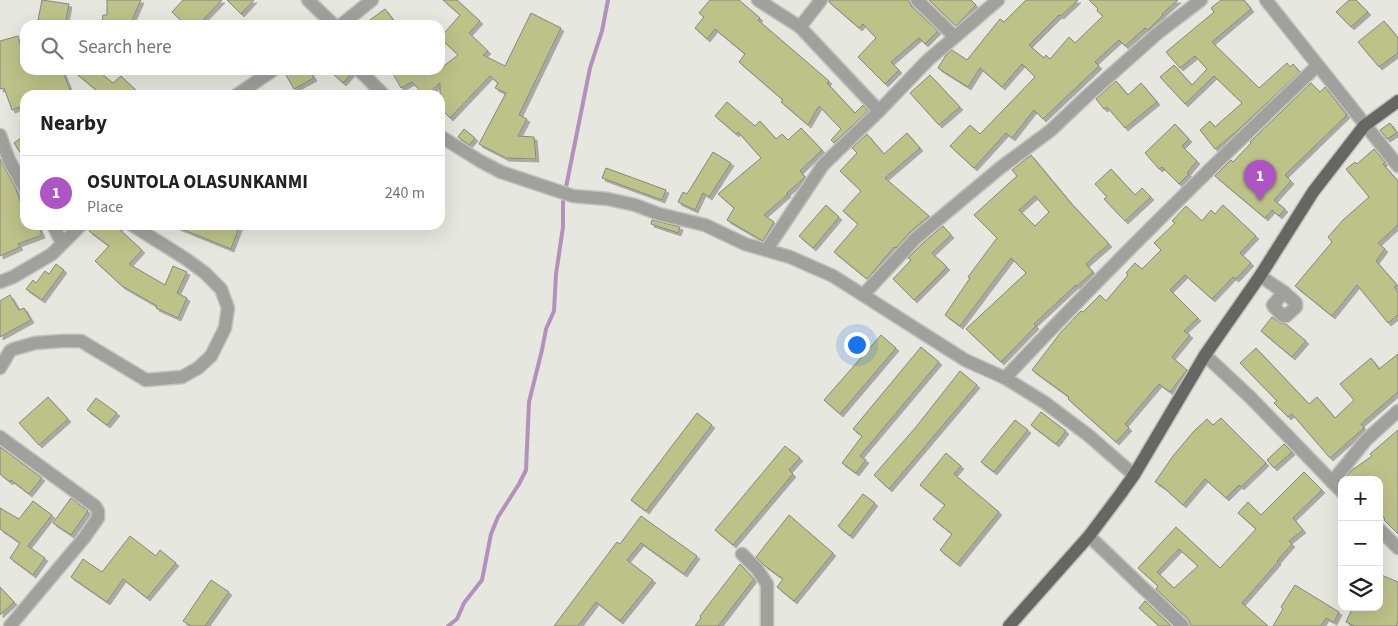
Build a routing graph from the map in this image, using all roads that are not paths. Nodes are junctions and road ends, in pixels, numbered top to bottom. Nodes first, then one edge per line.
1 (308, 0) edge
2 (372, 0) edge
3 (758, 0) edge
4 (821, 0) edge
5 (917, 0) edge
6 (998, 0) edge
7 (1201, 0) edge
8 (1266, 0) edge
9 (329, 20) edge
10 (347, 20) edge
11 (800, 27) junction
12 (954, 36) junction
13 (1317, 66) junction
14 (266, 75) edge
15 (363, 75) edge
16 (244, 90) edge
17 (379, 90) edge
18 (1398, 101) edge
19 (879, 112) junction
20 (1364, 126) junction
21 (0, 135) edge
22 (445, 139) edge
23 (1398, 166) edge
24 (20, 180) edge
25 (55, 230) edge
26 (76, 230) edge
27 (140, 230) edge
28 (62, 243) junction
29 (767, 249) junction
30 (1260, 276) junction
31 (0, 282) edge
32 (1284, 292) dead end
33 (864, 294) junction
34 (1205, 355) junction
35 (0, 368) edge
36 (1006, 378) junction
37 (1398, 411) edge
38 (0, 437) edge
39 (1134, 475) junction
40 (1332, 482) junction
41 (1338, 488) edge
42 (1383, 533) edge
43 (1089, 536) junction
44 (1398, 548) edge
45 (742, 554) dead end
46 (10, 626) edge
47 (767, 626) edge
48 (1009, 626) edge
49 (1183, 626) edge

1 - 9 street
2 - 10 street
3 - 11 street
4 - 11 street
5 - 12 street
6 - 12 street
7 - 33 street
8 - 13 street
11 - 19 street
12 - 19 street
13 - 20 street
13 - 36 street
14 - 16 street
15 - 17 street
18 - 20 main road
19 - 29 street
20 - 23 street
20 - 30 main road
21 - 24 street
22 - 29 street
25 - 28 street
26 - 28 street
27 - 35 street
28 - 31 street
29 - 33 street
30 - 32 street
30 - 34 main road
33 - 36 street
34 - 39 main road
34 - 40 street
36 - 39 street
37 - 40 street
38 - 46 street
39 - 43 main road
40 - 41 street
42 - 44 street
43 - 48 main road
43 - 49 street
45 - 47 street

